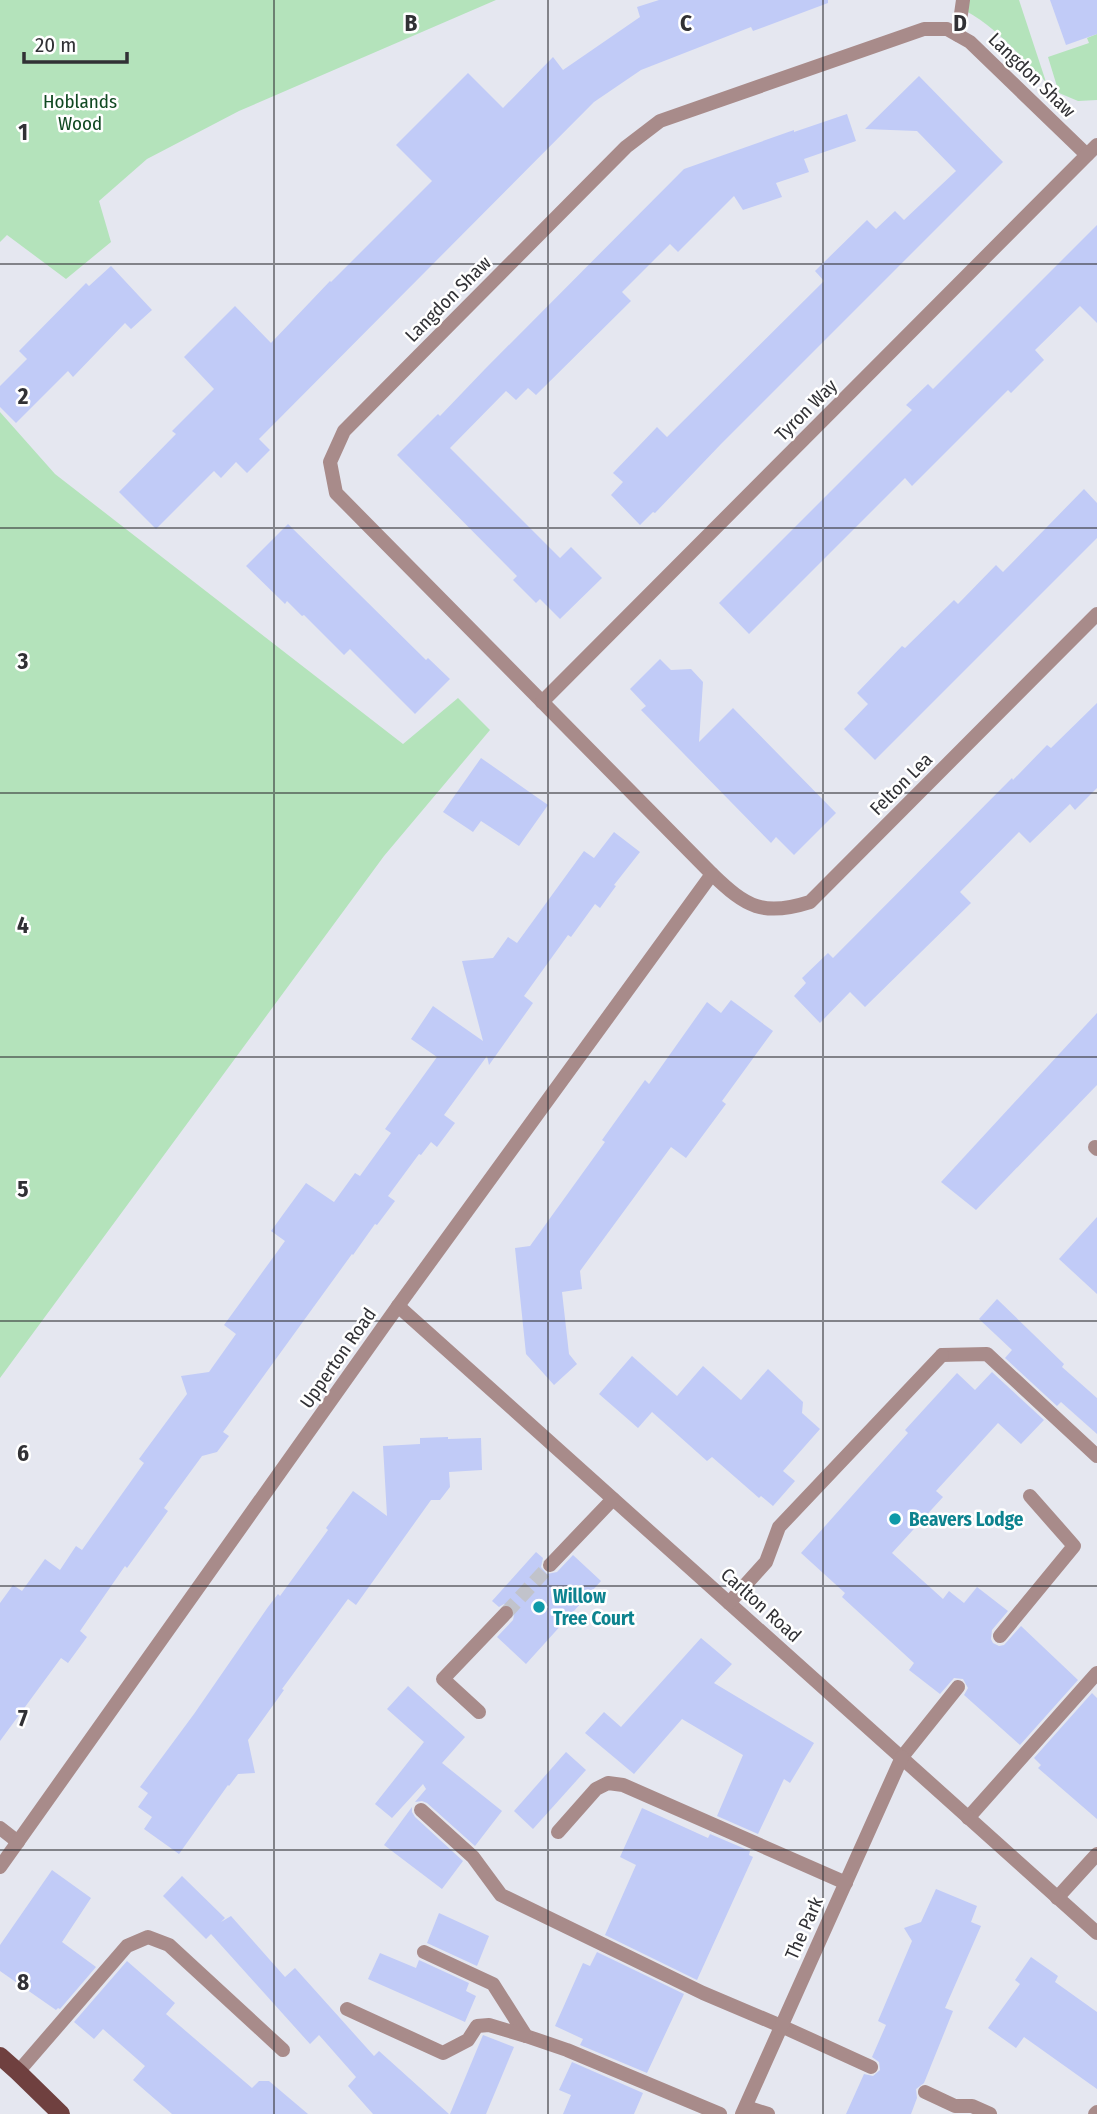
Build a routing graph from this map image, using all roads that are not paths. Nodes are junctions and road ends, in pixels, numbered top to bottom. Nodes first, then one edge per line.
1 (963, 0) edge
2 (958, 36) junction
3 (1092, 150) edge
4 (1097, 614) edge
5 (542, 702) junction
6 (712, 874) junction
7 (398, 1306) junction
8 (1097, 1456) edge
9 (1030, 1496) dead end
10 (613, 1499) junction
11 (550, 1565) tunnel mouth
12 (729, 1603) junction
13 (506, 1613) tunnel mouth
14 (1000, 1636) dead end
15 (1097, 1673) edge
16 (958, 1687) dead end
17 (479, 1712) dead end
18 (902, 1757) junction
19 (421, 1810) dead end
20 (968, 1818) junction
21 (0, 1828) edge
22 (558, 1832) dead end
23 (18, 1842) junction
24 (1097, 1854) edge
25 (0, 1867) edge
26 (846, 1883) junction
27 (1058, 1898) junction
28 (1097, 1933) edge
29 (424, 1952) dead end
30 (347, 2009) dead end
31 (782, 2026) junction
32 (526, 2036) junction
33 (283, 2050) dead end
34 (0, 2056) edge
35 (871, 2067) dead end
36 (18, 2072) junction
37 (925, 2092) dead end
38 (744, 2111) edge
39 (61, 2114) edge
40 (720, 2114) edge
41 (768, 2114) edge
42 (989, 2114) edge

1 - 2 street
2 - 3 street, Langdon Shaw
2 - 5 street, Langdon Shaw
3 - 5 street, Tyron Way
4 - 6 street, Felton Lea
5 - 6 street, Langdon Shaw
6 - 7 street, Upperton Road
7 - 10 street, Carlton Road
7 - 23 street, Upperton Road
8 - 12 street
9 - 14 street
10 - 11 street
10 - 12 street, Carlton Road
12 - 18 street, Carlton Road
13 - 17 street
15 - 20 street
16 - 18 street, The Park
18 - 20 street, Carlton Road
18 - 26 street, The Park
19 - 31 street
20 - 27 street, Carlton Road
21 - 23 street
22 - 26 street
23 - 25 street, Upperton Road
24 - 27 street
26 - 31 street, The Park
27 - 28 street, Carlton Road
29 - 32 street
30 - 32 street
31 - 35 street
31 - 38 street, The Park
32 - 40 street
33 - 36 street
34 - 36 main road
36 - 39 main road
37 - 42 street
38 - 41 street

